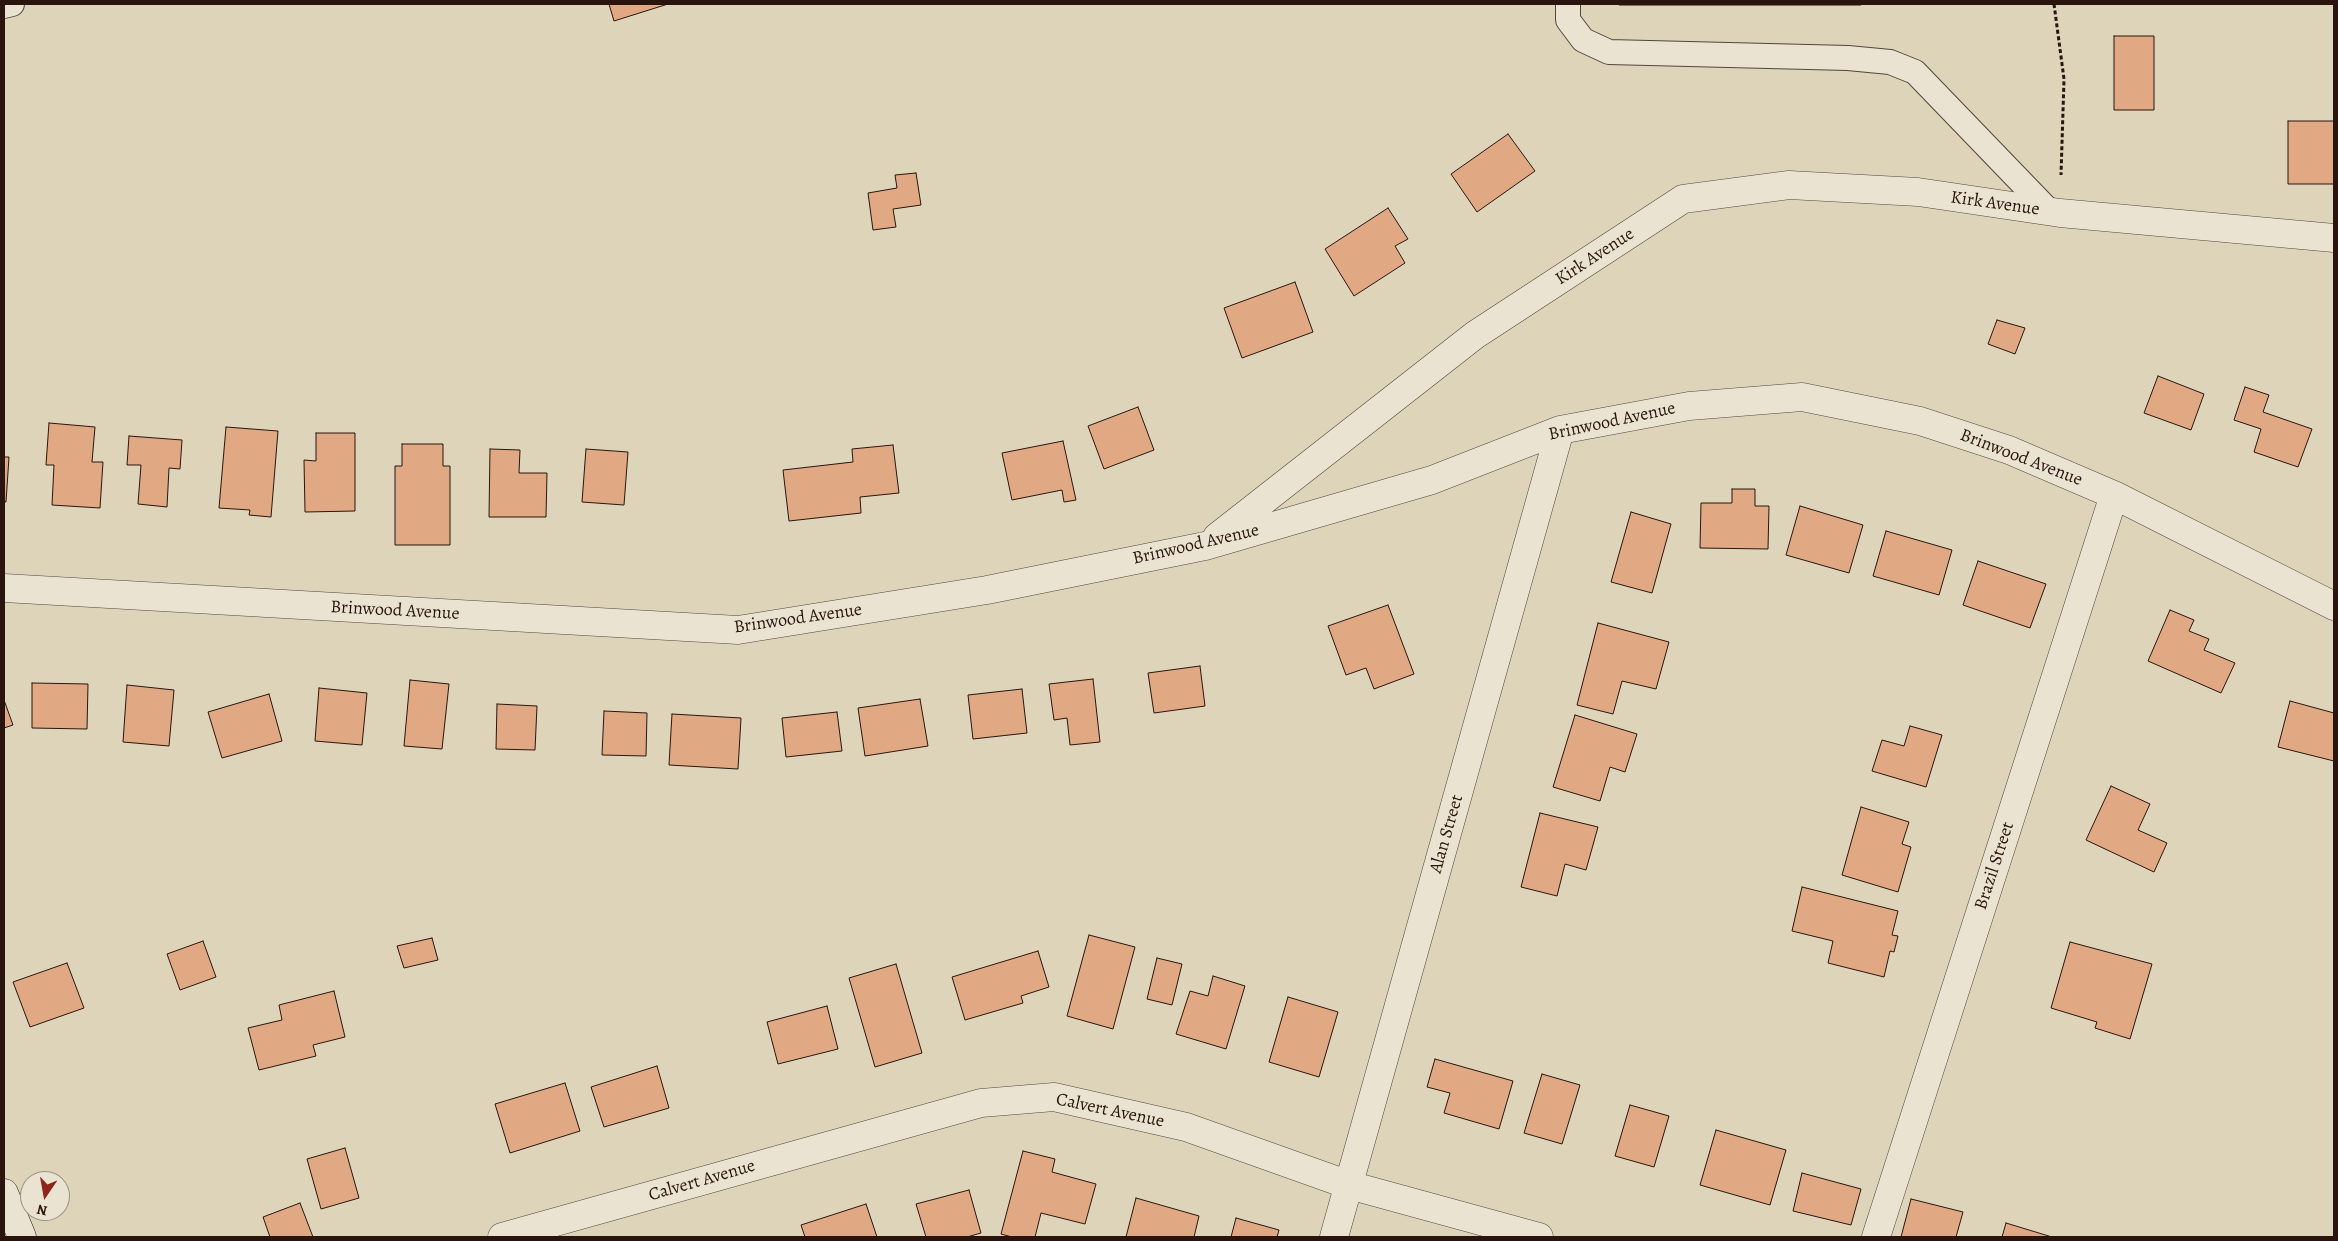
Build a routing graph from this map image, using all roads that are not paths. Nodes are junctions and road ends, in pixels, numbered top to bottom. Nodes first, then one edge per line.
1 (12, 4) edge
2 (1568, 4) edge
3 (4, 6) edge
4 (2055, 213) junction
5 (2334, 238) edge
6 (1560, 430) junction
7 (2114, 495) junction
8 (1205, 546) junction
9 (4, 588) edge
10 (2334, 606) edge
11 (1350, 1186) junction
12 (4, 1193) edge
13 (22, 1237) edge
14 (502, 1237) edge
15 (1334, 1237) edge
16 (1539, 1237) edge
17 (1876, 1237) edge

1 - 3 lane
2 - 4 lane
4 - 5 street, Kirk Avenue
4 - 8 street, Kirk Avenue
6 - 7 street, Brinwood Avenue
6 - 8 street, Brinwood Avenue
6 - 11 street, Alan Street
7 - 10 street, Brinwood Avenue
7 - 17 street, Brazil Street
8 - 9 street, Brinwood Avenue
11 - 14 street, Calvert Avenue
11 - 15 street, Alan Street
11 - 16 street, Calvert Avenue
12 - 13 street

